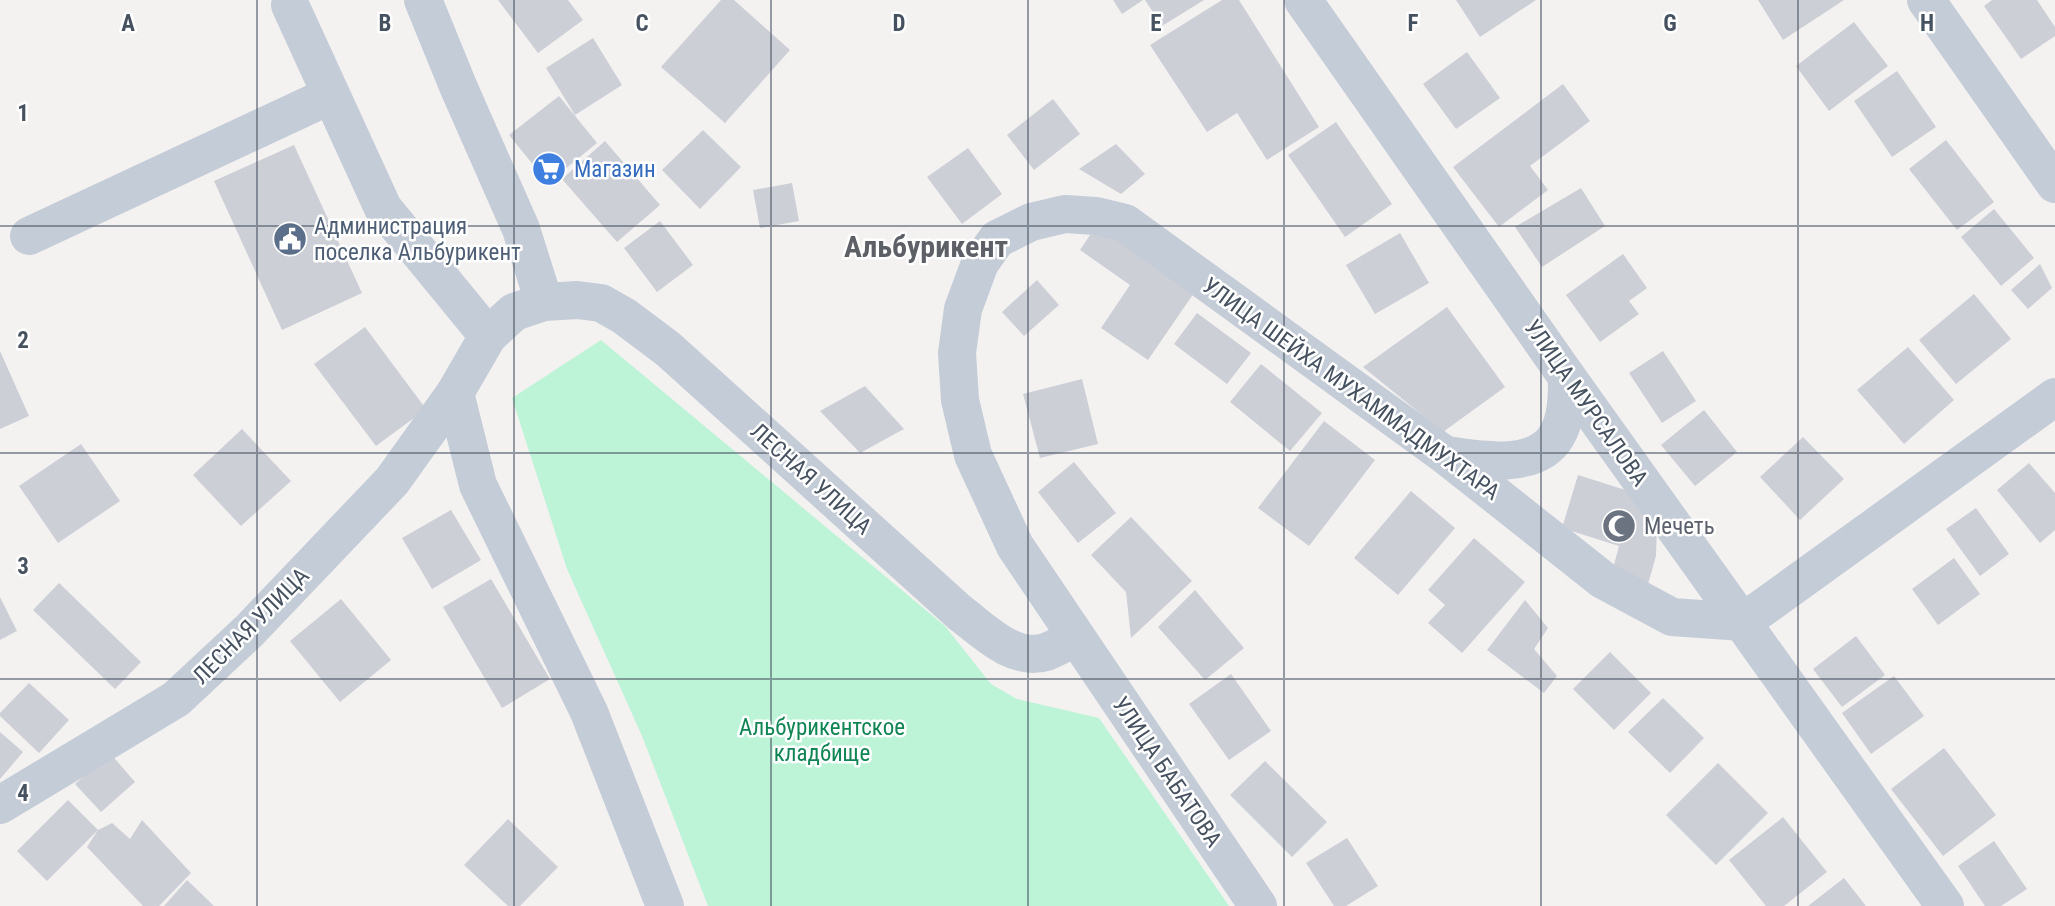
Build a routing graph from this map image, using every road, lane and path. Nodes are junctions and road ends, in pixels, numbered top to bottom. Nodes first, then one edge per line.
1 (424, 0) edge
2 (1303, 0) edge
3 (1926, 0) edge
4 (290, 5) dead end
5 (331, 95) junction
6 (2055, 184) edge
7 (29, 236) dead end
8 (544, 302) junction
9 (488, 336) junction
10 (1567, 377) junction
11 (455, 393) junction
12 (2055, 397) edge
13 (1445, 455) junction
14 (1744, 622) junction
15 (1076, 638) junction
16 (0, 805) edge
17 (665, 906) edge
18 (1258, 906) edge
19 (1945, 906) edge

1 - 8 street
2 - 10 street, УЛИЦА МУРСАЛОВА
3 - 6 street
4 - 5 street
5 - 7 street
5 - 9 street
8 - 9 street, ЛЕСНАЯ УЛИЦА
8 - 15 street, ЛЕСНАЯ УЛИЦА
9 - 11 street, ЛЕСНАЯ УЛИЦА
10 - 13 street
10 - 14 street, УЛИЦА МУРСАЛОВА
11 - 16 street, ЛЕСНАЯ УЛИЦА
11 - 17 street
12 - 14 street
13 - 14 street, УЛИЦА ШЕЙХА МУХАММАДМУХТАРА
13 - 15 street, УЛИЦА ШЕЙХА МУХАММАДМУХТАРА
14 - 19 street, УЛИЦА МУРСАЛОВА
15 - 18 street, УЛИЦА БАБАТОВА

